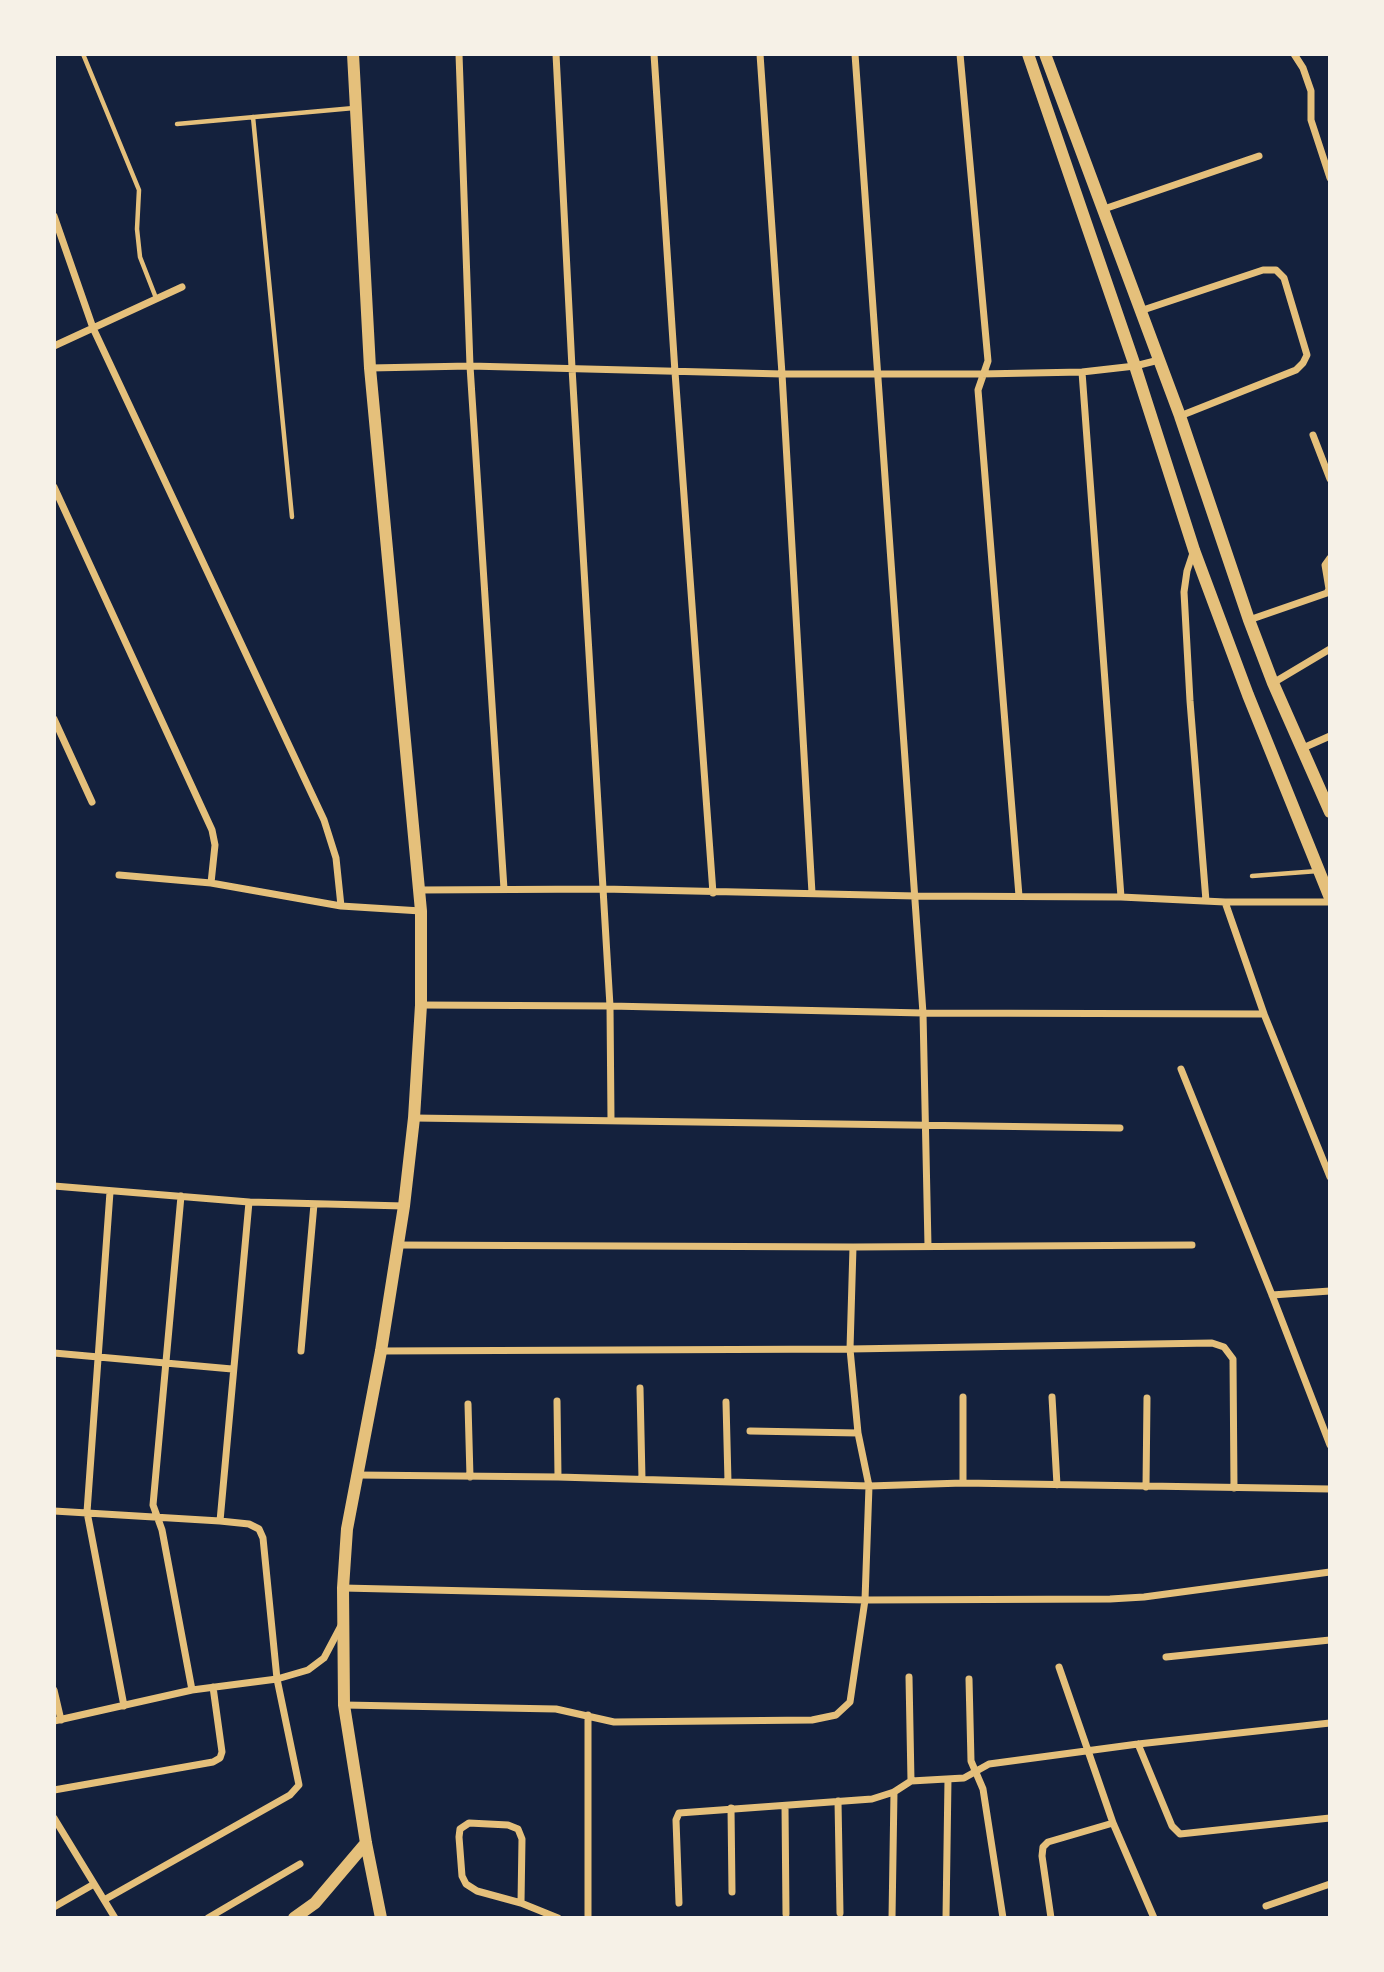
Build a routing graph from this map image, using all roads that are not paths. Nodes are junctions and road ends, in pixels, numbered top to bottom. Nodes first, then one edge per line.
1 (83, 54) edge
2 (353, 54) edge
3 (459, 54) edge
4 (556, 54) edge
5 (654, 54) edge
6 (760, 54) edge
7 (855, 54) edge
8 (960, 54) edge
9 (1028, 54) edge
10 (1045, 54) edge
11 (1294, 54) edge
12 (355, 108) junction
13 (253, 117) junction
14 (177, 124) dead end
15 (1259, 156) dead end
16 (1090, 175) junction
17 (1330, 178) edge
18 (1072, 182) junction
19 (1104, 209) junction
20 (54, 216) edge
21 (182, 287) dead end
22 (156, 298) junction
23 (1140, 311) junction
24 (93, 328) junction
25 (54, 346) edge
26 (1159, 360) junction
27 (470, 366) junction
28 (1135, 366) junction
29 (370, 368) junction
30 (572, 368) junction
31 (675, 372) junction
32 (1082, 372) junction
33 (782, 374) junction
34 (878, 374) junction
35 (981, 374) junction
36 (1180, 416) junction
37 (1313, 435) dead end
38 (1330, 479) edge
39 (54, 487) edge
40 (292, 517) dead end
41 (1194, 550) junction
42 (1330, 558) edge
43 (1249, 620) junction
44 (1330, 649) edge
45 (1273, 683) junction
46 (54, 719) edge
47 (1330, 736) edge
48 (1303, 748) junction
49 (92, 802) dead end
50 (1330, 813) edge
51 (1321, 871) junction
52 (119, 874) dead end
53 (1252, 876) dead end
54 (211, 883) junction
55 (503, 889) junction
56 (603, 889) junction
57 (420, 890) junction
58 (713, 893) junction
59 (813, 893) junction
60 (916, 896) junction
61 (1019, 896) junction
62 (1121, 897) junction
63 (1330, 900) edge
64 (1206, 901) junction
65 (1225, 902) junction
66 (341, 906) junction
67 (421, 911) junction
68 (421, 1005) junction
69 (610, 1006) junction
70 (923, 1013) junction
71 (1264, 1014) junction
72 (1181, 1069) dead end
73 (414, 1118) junction
74 (611, 1119) junction
75 (926, 1125) junction
76 (1120, 1128) dead end
77 (1330, 1177) edge
78 (54, 1186) edge
79 (110, 1192) junction
80 (181, 1196) junction
81 (249, 1202) junction
82 (314, 1204) junction
83 (404, 1206) junction
84 (397, 1245) junction
85 (1192, 1245) dead end
86 (928, 1246) junction
87 (853, 1247) junction
88 (1330, 1291) edge
89 (1272, 1295) junction
90 (850, 1349) junction
91 (301, 1351) dead end
92 (381, 1351) junction
93 (54, 1353) edge
94 (97, 1357) junction
95 (164, 1363) junction
96 (232, 1369) junction
97 (640, 1388) dead end
98 (963, 1396) dead end
99 (1052, 1397) dead end
100 (1147, 1398) dead end
101 (557, 1401) dead end
102 (726, 1402) dead end
103 (468, 1404) dead end
104 (750, 1431) dead end
105 (858, 1433) junction
106 (1330, 1445) edge
107 (357, 1475) junction
108 (470, 1477) junction
109 (558, 1477) junction
110 (642, 1479) junction
111 (728, 1482) junction
112 (963, 1483) junction
113 (1057, 1485) junction
114 (869, 1486) junction
115 (1146, 1487) junction
116 (1234, 1488) junction
117 (1330, 1489) edge
118 (54, 1511) edge
119 (87, 1512) junction
120 (158, 1517) junction
121 (220, 1521) junction
122 (1330, 1572) edge
123 (342, 1588) junction
124 (865, 1600) junction
125 (342, 1624) junction
126 (1330, 1640) edge
127 (1166, 1657) dead end
128 (1059, 1667) dead end
129 (909, 1677) dead end
130 (277, 1679) junction
131 (969, 1679) dead end
132 (213, 1687) junction
133 (54, 1690) edge
134 (192, 1690) junction
135 (124, 1706) junction
136 (344, 1706) junction
137 (587, 1714) junction
138 (57, 1721) edge
139 (1330, 1723) edge
140 (1138, 1744) junction
141 (1087, 1750) junction
142 (976, 1773) junction
143 (948, 1779) junction
144 (911, 1781) junction
145 (54, 1790) edge
146 (894, 1792) junction
147 (838, 1801) junction
148 (785, 1806) junction
149 (731, 1808) junction
150 (1330, 1818) edge
151 (55, 1822) edge
152 (1113, 1823) junction
153 (366, 1843) junction
154 (300, 1864) dead end
155 (94, 1884) junction
156 (1330, 1884) edge
157 (732, 1892) dead end
158 (104, 1900) junction
159 (521, 1903) junction
160 (679, 1903) dead end
161 (1266, 1906) dead end
162 (54, 1907) edge
163 (840, 1913) dead end
164 (786, 1914) dead end
165 (116, 1918) edge
166 (208, 1918) edge
167 (294, 1918) edge
168 (381, 1918) edge
169 (558, 1918) edge
170 (588, 1918) edge
171 (892, 1918) edge
172 (946, 1918) edge
173 (1003, 1918) edge
174 (1051, 1918) edge
175 (1154, 1918) edge

1 - 22 lane
2 - 12 street
3 - 27 street
4 - 30 street
5 - 31 street
6 - 33 street
7 - 34 street
8 - 35 street
9 - 18 street
10 - 16 street
11 - 17 street
12 - 13 lane
12 - 29 street
13 - 14 lane
13 - 40 lane
15 - 19 street
16 - 18 street
16 - 19 street
18 - 28 street
19 - 23 street
20 - 24 street
21 - 22 street
22 - 24 street
23 - 26 street
23 - 36 street
24 - 25 street
24 - 66 street
26 - 28 street
26 - 36 street
27 - 29 street
27 - 30 street
27 - 55 street
28 - 32 street
28 - 41 street
29 - 57 street
30 - 31 street
30 - 56 street
31 - 33 street
31 - 58 street
32 - 35 street
32 - 62 street
33 - 34 street
33 - 59 street
34 - 35 street
34 - 60 street
35 - 61 street
36 - 43 street
37 - 38 street
39 - 54 street
41 - 51 street
41 - 64 street
42 - 43 street
43 - 45 street
44 - 45 street
45 - 48 street
46 - 49 street
47 - 48 street
48 - 50 street
51 - 53 lane
51 - 63 street
52 - 54 street
54 - 66 street
55 - 56 street
55 - 57 street
56 - 58 street
56 - 69 street
57 - 67 street
58 - 59 street
59 - 60 street
60 - 61 street
60 - 70 street
61 - 62 street
62 - 64 street
63 - 65 street
64 - 65 street
65 - 71 street
66 - 67 street
67 - 68 street
68 - 69 street
68 - 73 street
69 - 70 street
69 - 74 street
70 - 71 street
70 - 75 street
71 - 77 street
72 - 89 street
73 - 74 street
73 - 83 street
74 - 75 street
75 - 76 street
75 - 86 street
78 - 79 street
79 - 80 street
79 - 94 street
80 - 81 street
80 - 95 street
81 - 82 street
81 - 96 street
82 - 83 street
82 - 91 street
83 - 84 street
84 - 87 street
84 - 92 street
85 - 86 street
86 - 87 street
87 - 90 street
88 - 89 street
89 - 106 street
90 - 92 street
90 - 105 street
90 - 116 street
92 - 107 street
93 - 94 street
94 - 95 street
94 - 119 street
95 - 96 street
95 - 120 street
96 - 121 street
97 - 110 street
98 - 112 street
99 - 113 street
100 - 115 street
101 - 109 street
102 - 111 street
103 - 108 street
104 - 105 street
105 - 114 street
107 - 108 street
107 - 123 street
108 - 109 street
109 - 110 street
110 - 111 street
111 - 114 street
112 - 113 street
112 - 114 street
113 - 115 street
114 - 124 street
115 - 116 street
116 - 117 street
118 - 119 street
119 - 120 street
119 - 135 street
120 - 121 street
120 - 134 street
121 - 130 street
122 - 124 street
123 - 124 street
123 - 125 street
124 - 137 street
125 - 130 street
125 - 136 street
126 - 127 street
128 - 141 street
129 - 144 street
130 - 132 street
130 - 158 street
131 - 142 street
132 - 134 street
132 - 145 street
133 - 138 street
134 - 135 street
135 - 138 street
136 - 137 street
136 - 153 street
137 - 170 street
139 - 140 street
140 - 141 street
140 - 150 street
141 - 142 street
141 - 152 street
142 - 143 street
142 - 173 street
143 - 144 street
143 - 172 street
144 - 146 street
146 - 147 street
146 - 171 street
147 - 148 street
147 - 163 street
148 - 149 street
148 - 164 street
149 - 157 street
149 - 160 street
151 - 155 street
152 - 174 street
152 - 175 street
153 - 167 street
153 - 168 street
154 - 166 street
155 - 158 street
155 - 162 street
156 - 161 street
158 - 165 street
159 - 159 street
159 - 169 street

